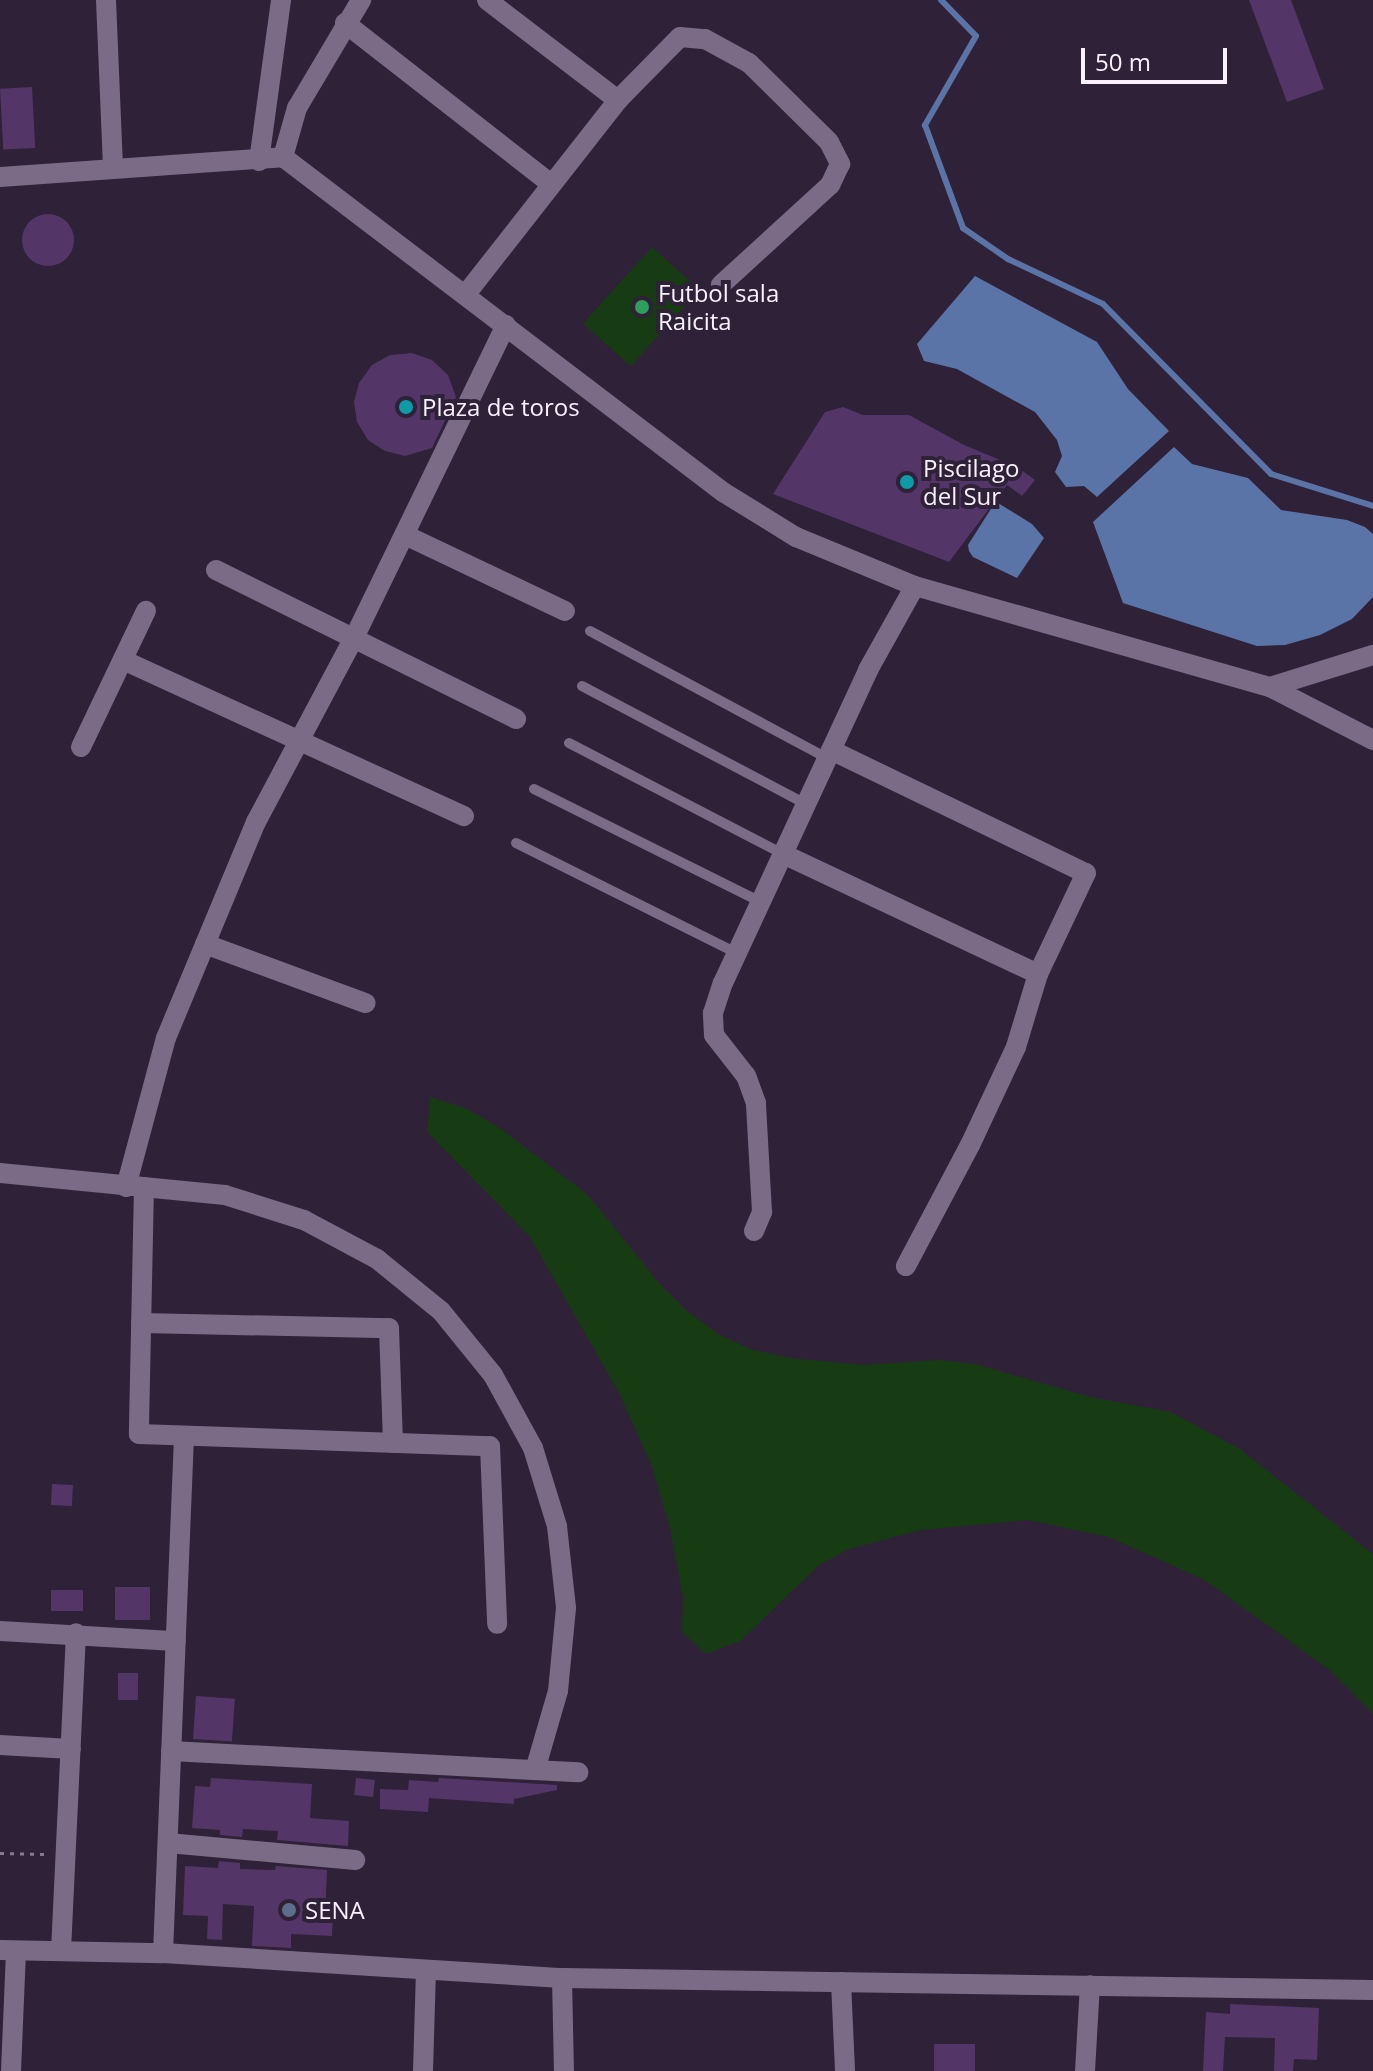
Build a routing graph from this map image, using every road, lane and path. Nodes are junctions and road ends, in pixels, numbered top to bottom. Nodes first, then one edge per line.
1 (106, 0) edge
2 (281, 0) edge
3 (361, 0) edge
4 (487, 0) edge
5 (345, 23) junction
6 (618, 100) junction
7 (283, 157) junction
8 (259, 161) junction
9 (113, 168) junction
10 (0, 177) edge
11 (551, 184) junction
12 (721, 285) dead end
13 (466, 294) junction
14 (506, 325) junction
15 (405, 535) junction
16 (216, 570) dead end
17 (915, 586) junction
18 (146, 611) dead end
19 (565, 611) dead end
20 (590, 631) dead end
21 (354, 638) junction
22 (1373, 655) edge
23 (123, 660) junction
24 (582, 686) dead end
25 (1270, 687) junction
26 (516, 719) dead end
27 (299, 739) junction
28 (1373, 740) edge
29 (569, 743) dead end
30 (81, 747) dead end
31 (829, 754) junction
32 (534, 789) dead end
33 (806, 804) junction
34 (464, 816) dead end
35 (516, 843) dead end
36 (783, 854) junction
37 (761, 902) junction
38 (205, 944) junction
39 (737, 953) junction
40 (1038, 974) junction
41 (365, 1003) dead end
42 (0, 1173) edge
43 (135, 1187) junction
44 (754, 1231) dead end
45 (906, 1266) dead end
46 (141, 1323) junction
47 (184, 1436) junction
48 (393, 1443) junction
49 (497, 1624) dead end
50 (0, 1631) edge
51 (76, 1633) junction
52 (176, 1641) junction
53 (0, 1745) edge
54 (71, 1749) junction
55 (171, 1751) junction
56 (535, 1770) junction
57 (578, 1772) dead end
58 (168, 1843) junction
59 (0, 1853) edge
60 (66, 1854) junction
61 (355, 1860) dead end
62 (8, 1951) edge
63 (61, 1951) junction
64 (163, 1953) junction
65 (426, 1971) junction
66 (562, 1978) junction
67 (841, 1982) junction
68 (1090, 1985) junction
69 (1373, 1990) edge
70 (11, 2071) edge
71 (423, 2071) edge
72 (564, 2071) edge
73 (845, 2071) edge
74 (1085, 2071) edge

1 - 9 street
2 - 8 street
3 - 5 street
4 - 6 street
5 - 7 street
5 - 11 street
6 - 11 street
6 - 12 street
7 - 8 street
7 - 13 street
8 - 9 street
9 - 10 street
11 - 13 street
13 - 14 street
14 - 15 street
14 - 17 street
15 - 19 street
15 - 21 street
16 - 21 street
17 - 25 street
17 - 31 street
18 - 23 street
20 - 31 lane
21 - 26 street
21 - 27 street
22 - 25 street
23 - 27 street
23 - 30 street
24 - 33 lane
25 - 28 street
27 - 34 street
27 - 38 street
29 - 36 lane
31 - 33 street
31 - 40 street
32 - 37 lane
33 - 36 street
35 - 39 lane
36 - 37 street
36 - 40 street
37 - 39 street
38 - 41 street
38 - 43 street
39 - 44 street
40 - 45 street
42 - 43 street
43 - 46 street
43 - 56 street
46 - 47 street
46 - 48 street
47 - 48 street
47 - 52 street
48 - 49 street
50 - 51 street
51 - 52 street
51 - 54 street
52 - 55 street
53 - 54 street
54 - 60 street
55 - 56 street
55 - 58 street
56 - 57 street
58 - 61 street
58 - 64 street
59 - 60 path
60 - 63 street
62 - 63 street
62 - 70 street
63 - 64 street
64 - 65 street
65 - 66 street
65 - 71 street
66 - 67 street
66 - 72 street
67 - 68 street
67 - 73 street
68 - 69 street
68 - 74 street

